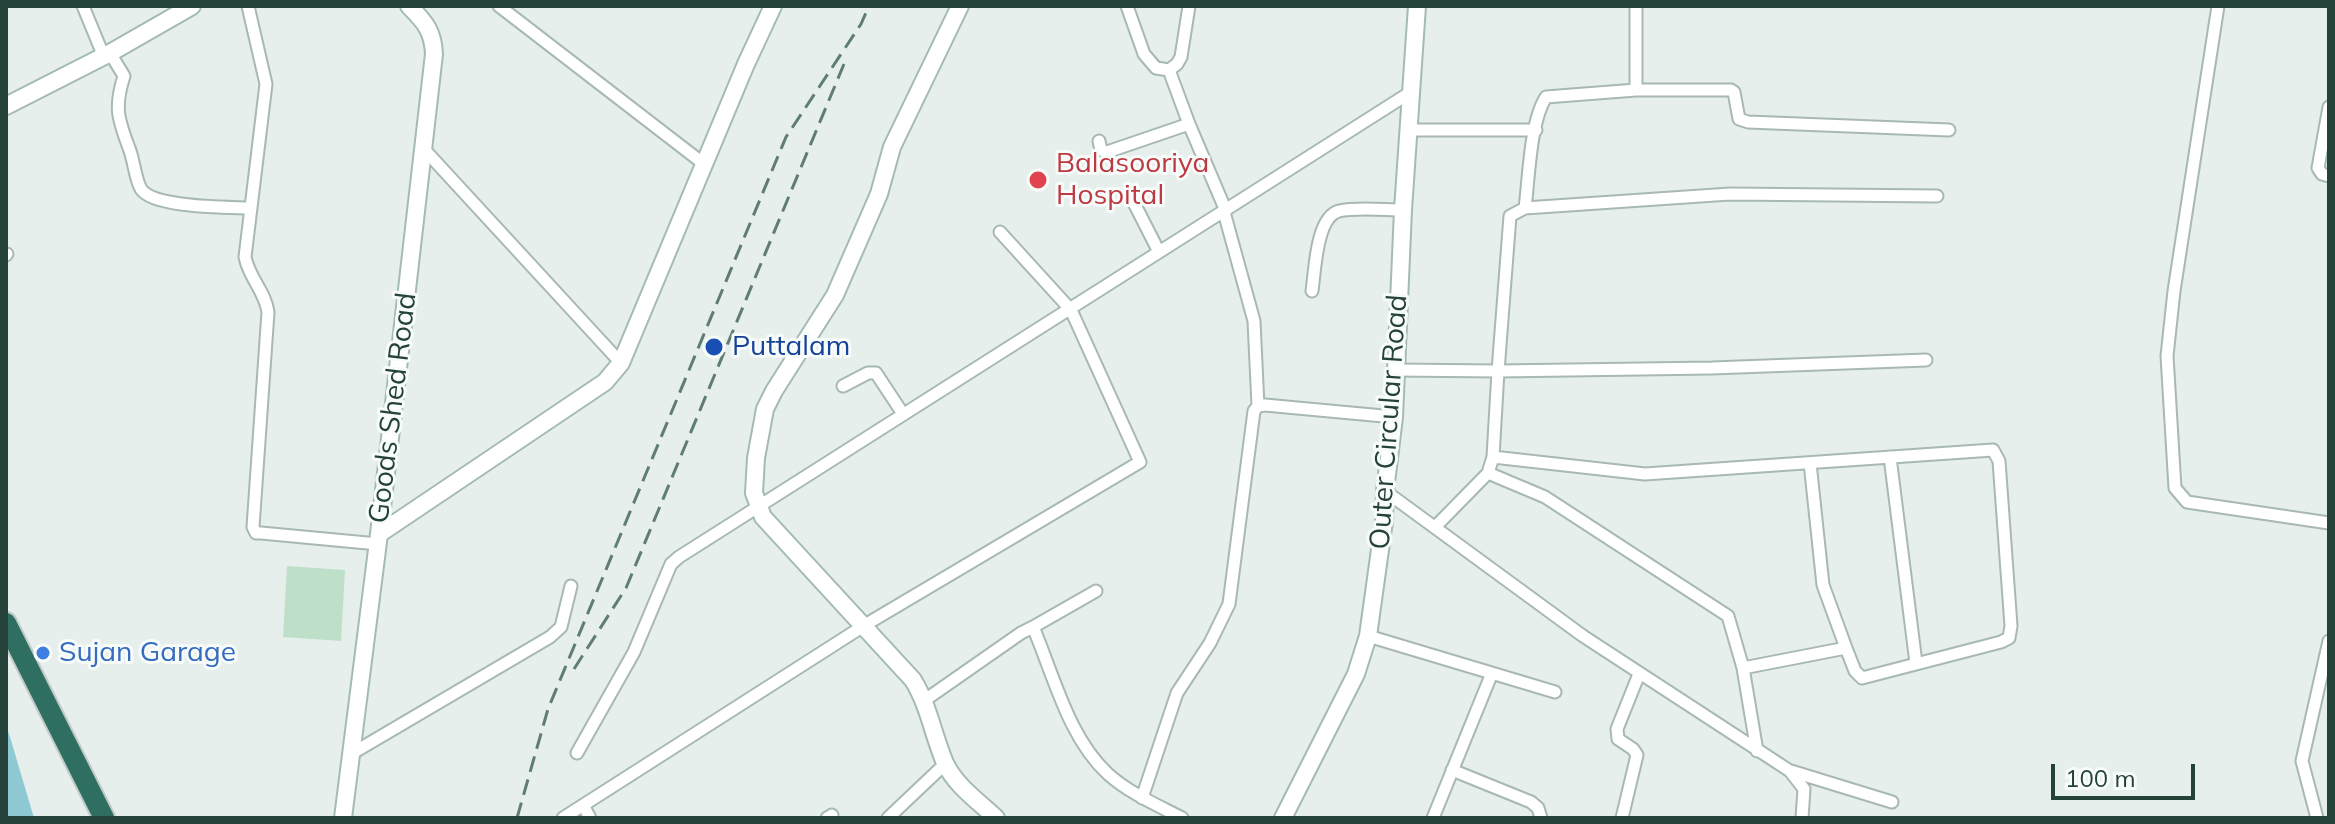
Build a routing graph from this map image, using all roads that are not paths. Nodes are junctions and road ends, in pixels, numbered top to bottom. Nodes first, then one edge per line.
1 (83, 6) edge
2 (192, 6) edge
3 (248, 6) edge
4 (409, 6) edge
5 (499, 6) edge
6 (773, 6) edge
7 (960, 6) edge
8 (1127, 6) edge
9 (1189, 6) edge
10 (1417, 6) edge
11 (1636, 6) edge
12 (2218, 6) edge
13 (107, 55) junction
14 (1169, 70) junction
15 (1636, 90) junction
16 (1411, 92) junction
17 (6, 106) edge
18 (2329, 107) edge
19 (1189, 124) junction
20 (1408, 130) junction
21 (1536, 130) junction
22 (1949, 130) dead end
23 (1099, 141) dead end
24 (423, 148) junction
25 (704, 164) junction
26 (2329, 176) edge
27 (1937, 196) dead end
28 (1133, 201) dead end
29 (250, 208) junction
30 (1525, 208) junction
31 (1403, 210) junction
32 (1225, 211) junction
33 (1000, 232) dead end
34 (1159, 252) junction
35 (1312, 291) dead end
36 (1071, 310) junction
37 (1926, 360) dead end
38 (621, 363) junction
39 (1395, 370) junction
40 (1498, 371) junction
41 (843, 386) dead end
42 (1258, 406) junction
43 (903, 414) junction
44 (1394, 417) junction
45 (1493, 457) junction
46 (1890, 457) junction
47 (1810, 463) junction
48 (1488, 473) junction
49 (1385, 491) junction
50 (757, 508) junction
51 (2329, 523) edge
52 (1436, 526) junction
53 (378, 539) junction
54 (571, 586) dead end
55 (1096, 591) dead end
56 (6, 623) edge
57 (865, 625) junction
58 (1033, 627) junction
59 (1368, 636) junction
60 (2329, 641) edge
61 (1846, 648) junction
62 (1916, 663) junction
63 (1743, 668) junction
64 (1492, 673) junction
65 (1639, 674) junction
66 (1555, 692) dead end
67 (925, 700) junction
68 (1757, 751) junction
69 (577, 753) dead end
70 (351, 754) junction
71 (945, 764) junction
72 (1452, 770) junction
73 (1790, 771) junction
74 (1142, 798) junction
75 (1892, 802) dead end
76 (583, 805) junction
77 (104, 818) edge
78 (343, 818) edge
79 (563, 818) edge
80 (590, 818) edge
81 (888, 818) edge
82 (996, 818) edge
83 (1182, 818) edge
84 (1283, 818) edge
85 (1433, 818) edge
86 (1541, 818) edge
87 (1622, 818) edge
88 (1802, 818) edge
89 (2317, 818) edge

1 - 13 street
2 - 13 street
3 - 29 street
4 - 24 street, Goods Shed Road
5 - 25 street
6 - 25 street
7 - 50 street
8 - 14 street
9 - 14 street
10 - 16 street, Outer Circular Road
11 - 15 street
12 - 51 street
13 - 17 street
13 - 29 street
14 - 19 street
15 - 21 street
15 - 22 street
16 - 20 street, Outer Circular Road
16 - 32 street
18 - 26 street
19 - 23 street
19 - 32 street
20 - 21 street
20 - 31 street, Outer Circular Road
21 - 30 street
24 - 38 street
24 - 53 street, Goods Shed Road
25 - 38 street
27 - 30 street
28 - 34 street
29 - 53 street
30 - 40 street
31 - 35 street
31 - 39 street, Outer Circular Road
32 - 34 street
32 - 42 street
33 - 36 street
34 - 36 street
36 - 43 street
36 - 57 street
37 - 40 street
38 - 53 street
39 - 40 street
39 - 44 street, Outer Circular Road
40 - 45 street
41 - 43 street
42 - 44 street
42 - 74 street
43 - 50 street
44 - 49 street, Outer Circular Road
45 - 47 street
45 - 48 street
46 - 47 street
46 - 62 street
46 - 62 street
47 - 61 street
48 - 52 street
48 - 63 street
49 - 52 street
49 - 59 street, Outer Circular Road
50 - 57 street
50 - 69 street
52 - 65 street
53 - 70 street, Goods Shed Road
54 - 70 street
55 - 58 street
56 - 77 highway
57 - 67 street
57 - 76 street
58 - 67 street
58 - 74 street
59 - 64 street
59 - 84 street, Outer Circular Road
60 - 89 street
61 - 62 street
61 - 63 street
63 - 68 street
64 - 66 street
64 - 72 street
65 - 68 street
65 - 87 street
67 - 71 street
68 - 73 street
70 - 78 street, Goods Shed Road
71 - 81 street
71 - 82 street
72 - 85 street
72 - 86 street
73 - 75 street
73 - 88 street
74 - 83 street
76 - 79 street
76 - 80 street

